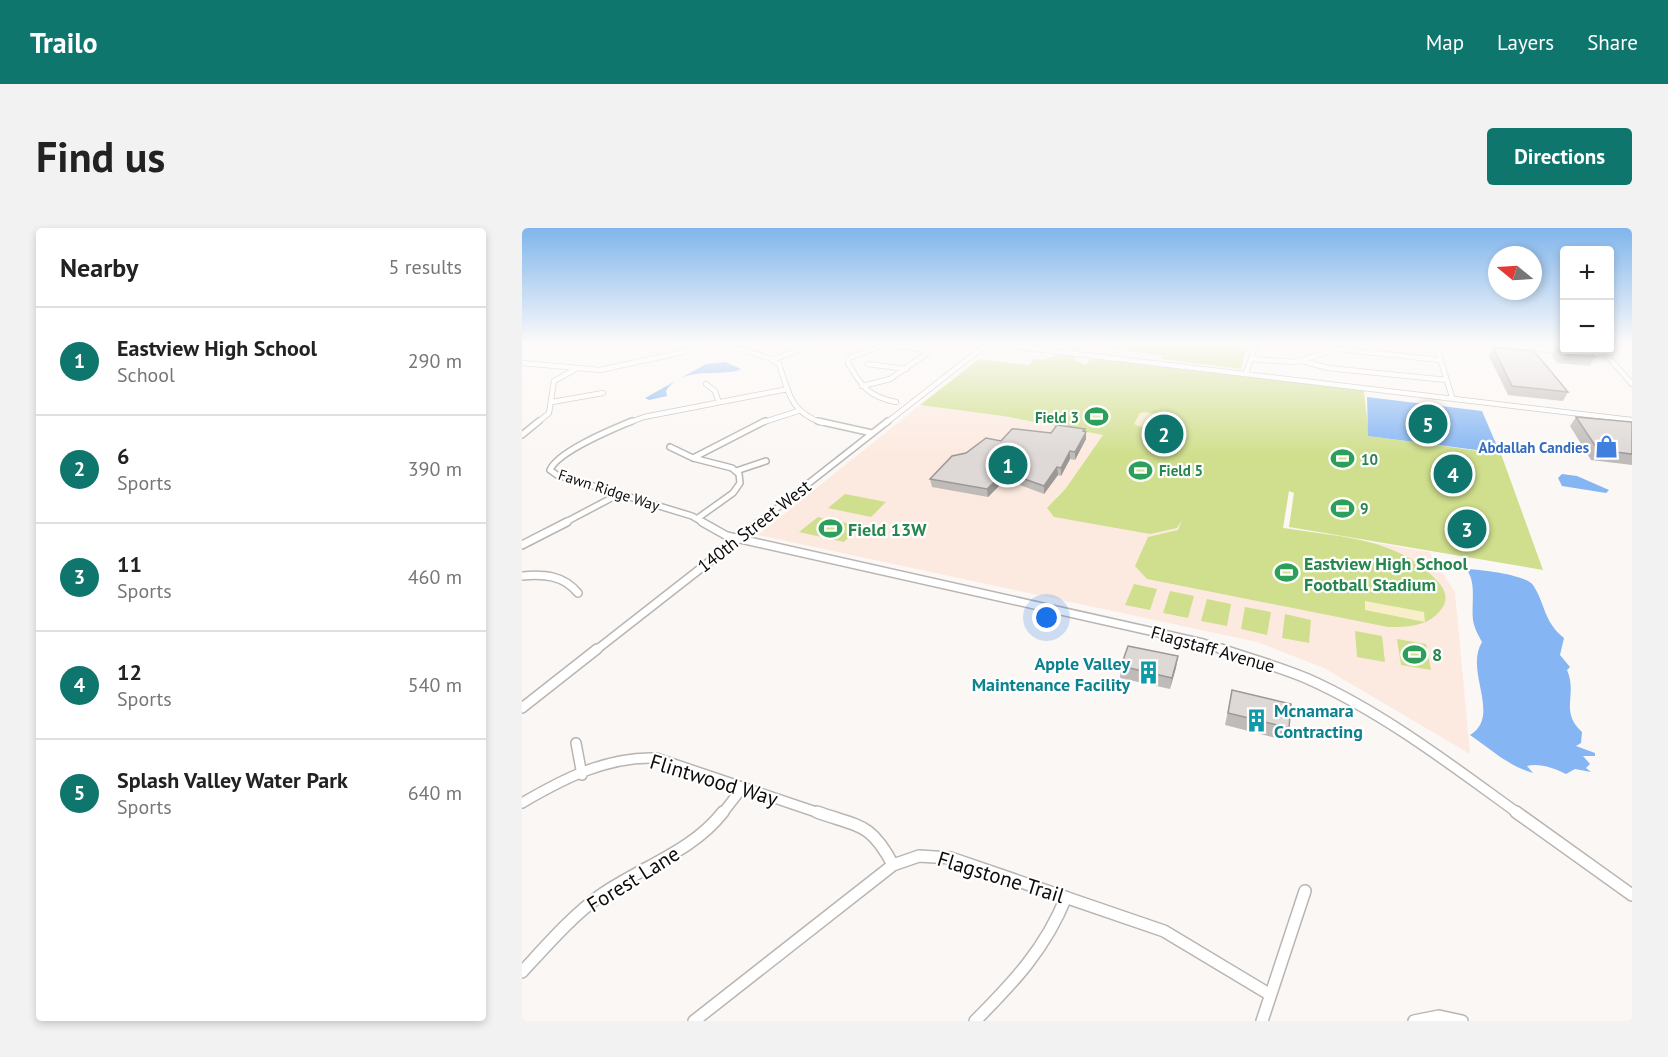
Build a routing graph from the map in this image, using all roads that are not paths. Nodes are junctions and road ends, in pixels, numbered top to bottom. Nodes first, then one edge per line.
1 (554, 381) edge
2 (785, 381) edge
3 (859, 381) edge
4 (882, 381) edge
5 (939, 381) edge
6 (1315, 381) edge
7 (1447, 381) edge
8 (706, 384) dead end
9 (862, 386) junction
10 (788, 389) junction
11 (603, 393) dead end
12 (1452, 397) junction
13 (718, 400) junction
14 (552, 402) junction
15 (896, 402) dead end
16 (798, 411) junction
17 (1632, 419) edge
18 (872, 433) junction
19 (522, 435) edge
20 (670, 447) dead end
21 (693, 458) junction
22 (766, 461) dead end
23 (736, 471) junction
24 (619, 494) junction
25 (698, 518) junction
26 (737, 538) junction
27 (522, 545) edge
28 (522, 576) edge
29 (578, 593) dead end
30 (522, 708) edge
31 (576, 743) dead end
32 (582, 775) junction
33 (744, 787) junction
34 (522, 804) edge
35 (893, 865) junction
36 (1305, 891) dead end
37 (1632, 895) edge
38 (1066, 897) junction
39 (522, 972) edge
40 (1269, 994) junction
41 (694, 1021) edge
42 (975, 1021) edge
43 (1263, 1021) edge
44 (1414, 1021) edge
45 (1462, 1021) edge

1 - 14 street
2 - 10 street
3 - 9 street
4 - 9 street
5 - 18 street, 140th Street West
6 - 12 street
7 - 12 street
8 - 13 street
9 - 15 street
10 - 13 street, Fawn Ridge Way
10 - 16 street
11 - 14 street
12 - 17 street
13 - 24 street, Fawn Ridge Way
14 - 19 street
16 - 18 street
16 - 21 street
18 - 26 street, 140th Street West
20 - 21 street
21 - 23 street
22 - 23 street
23 - 25 street
24 - 25 street, Fawn Ridge Way
24 - 27 street
25 - 26 street, Fawn Ridge Way
26 - 30 street, 140th Street West
26 - 37 street, Flagstaff Avenue
28 - 29 street
31 - 32 street
32 - 33 street, Flintwood Way
32 - 34 street, Flintwood Way
33 - 35 street, Flintwood Way
33 - 39 street, Forest Lane
35 - 38 street, Flagstone Trail
35 - 41 street, Flagstone Trail
36 - 40 street
38 - 40 street, Flagstone Trail
38 - 42 street
40 - 43 street
44 - 45 street

